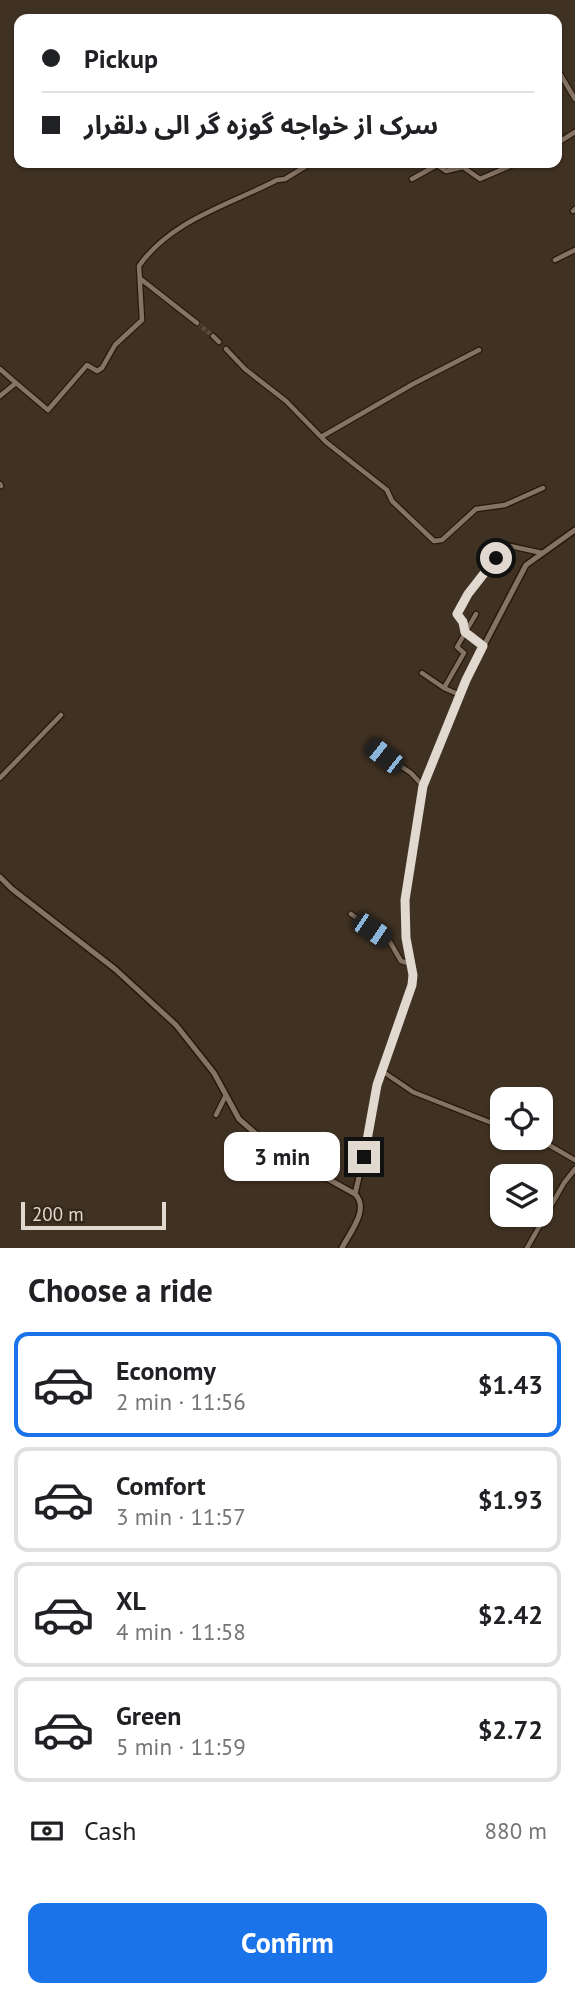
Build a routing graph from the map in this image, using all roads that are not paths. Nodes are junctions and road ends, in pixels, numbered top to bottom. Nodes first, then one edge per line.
1 (562, 76) edge
2 (575, 99) edge
3 (303, 168) edge
4 (432, 168) edge
5 (442, 168) edge
6 (459, 168) edge
7 (464, 168) edge
8 (505, 168) edge
9 (412, 179) dead end
10 (575, 250) edge
11 (555, 260) dead end
12 (141, 280) junction
13 (197, 323) tunnel mouth
14 (213, 336) tunnel mouth
15 (219, 342) dead end
16 (226, 349) dead end
17 (479, 350) dead end
18 (0, 369) edge
19 (16, 383) junction
20 (0, 396) edge
21 (321, 437) junction
22 (543, 488) dead end
23 (575, 530) edge
24 (542, 553) junction
25 (476, 614) dead end
26 (465, 632) junction
27 (483, 646) junction
28 (422, 673) dead end
29 (444, 688) junction
30 (460, 695) junction
31 (61, 715) dead end
32 (372, 747) dead end
33 (0, 778) edge
34 (423, 786) junction
35 (0, 877) edge
36 (351, 914) dead end
37 (411, 964) junction
38 (382, 1071) junction
39 (226, 1095) junction
40 (216, 1115) dead end
41 (490, 1122) edge
42 (553, 1147) edge
43 (575, 1160) edge
44 (575, 1169) edge
45 (355, 1194) junction
46 (342, 1248) edge
47 (527, 1248) edge

1 - 2 street
3 - 12 street
4 - 9 street
5 - 6 street
7 - 8 street
10 - 11 street
12 - 13 street
12 - 19 street
14 - 15 street
16 - 21 street
17 - 21 street
18 - 19 street
19 - 20 street
21 - 22 street
23 - 24 street
24 - 26 street
24 - 27 street
25 - 26 street
26 - 27 street
26 - 29 street
27 - 30 street
28 - 29 street
29 - 30 street
30 - 34 street
31 - 33 street
32 - 34 street
34 - 37 street
35 - 39 street
36 - 37 street
37 - 38 street
38 - 41 street
38 - 45 street
39 - 40 street
39 - 45 street
42 - 43 street
44 - 47 street
45 - 46 street

